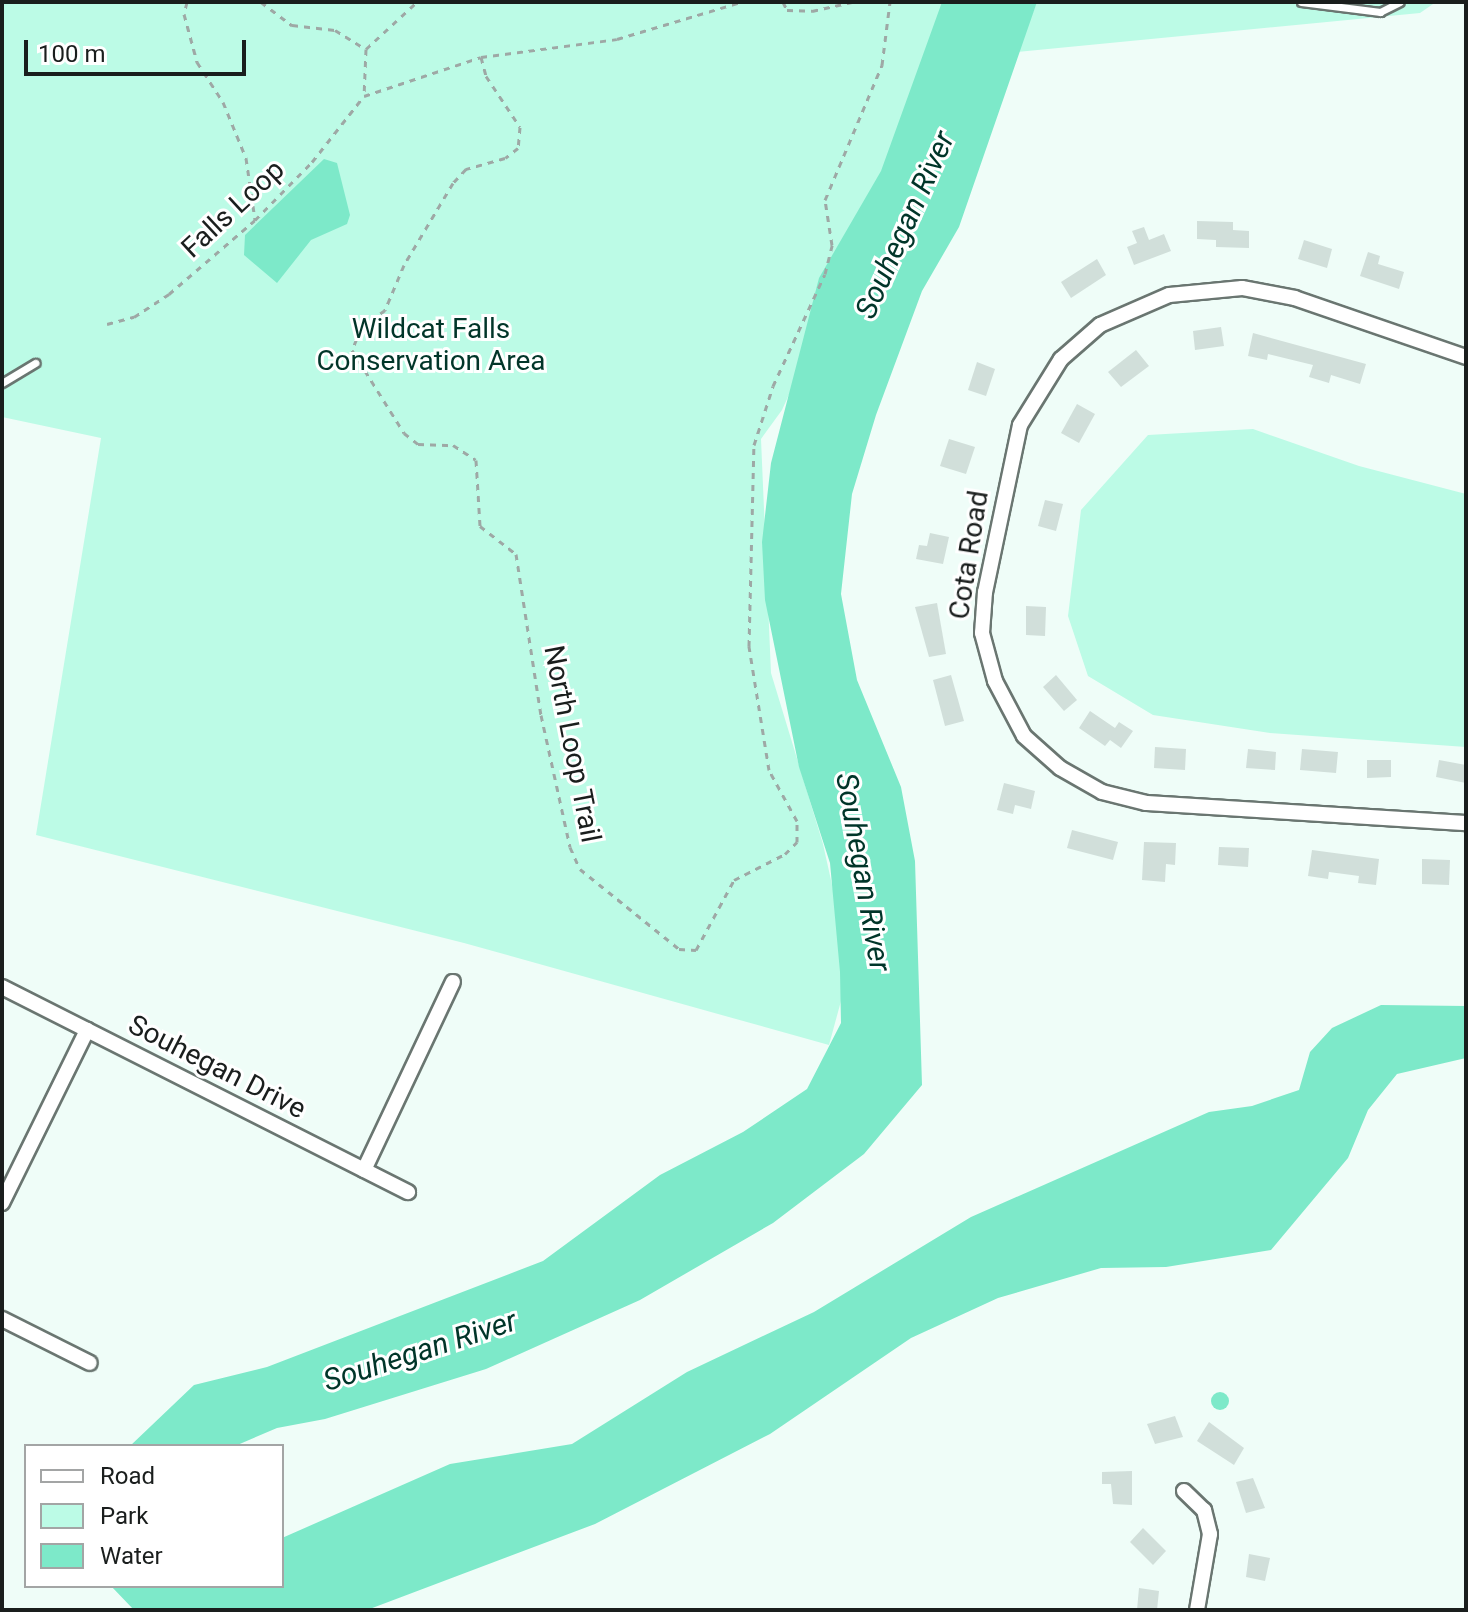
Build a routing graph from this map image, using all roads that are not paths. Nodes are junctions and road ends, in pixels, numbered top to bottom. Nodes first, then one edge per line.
1 (1301, 2) edge
2 (1400, 2) edge
3 (1466, 357) edge
4 (35, 363) dead end
5 (2, 383) edge
6 (1466, 823) edge
7 (453, 982) dead end
8 (2, 987) edge
9 (87, 1030) junction
10 (364, 1170) junction
11 (408, 1192) dead end
12 (2, 1203) edge
13 (2, 1319) edge
14 (90, 1363) dead end
15 (1184, 1491) dead end
16 (1197, 1610) edge

1 - 2 lane
3 - 6 street, Cota Road
4 - 5 lane
7 - 10 street
8 - 9 street, Souhegan Drive
9 - 10 street, Souhegan Drive
9 - 12 street
10 - 11 street, Souhegan Drive
13 - 14 street
15 - 16 street

